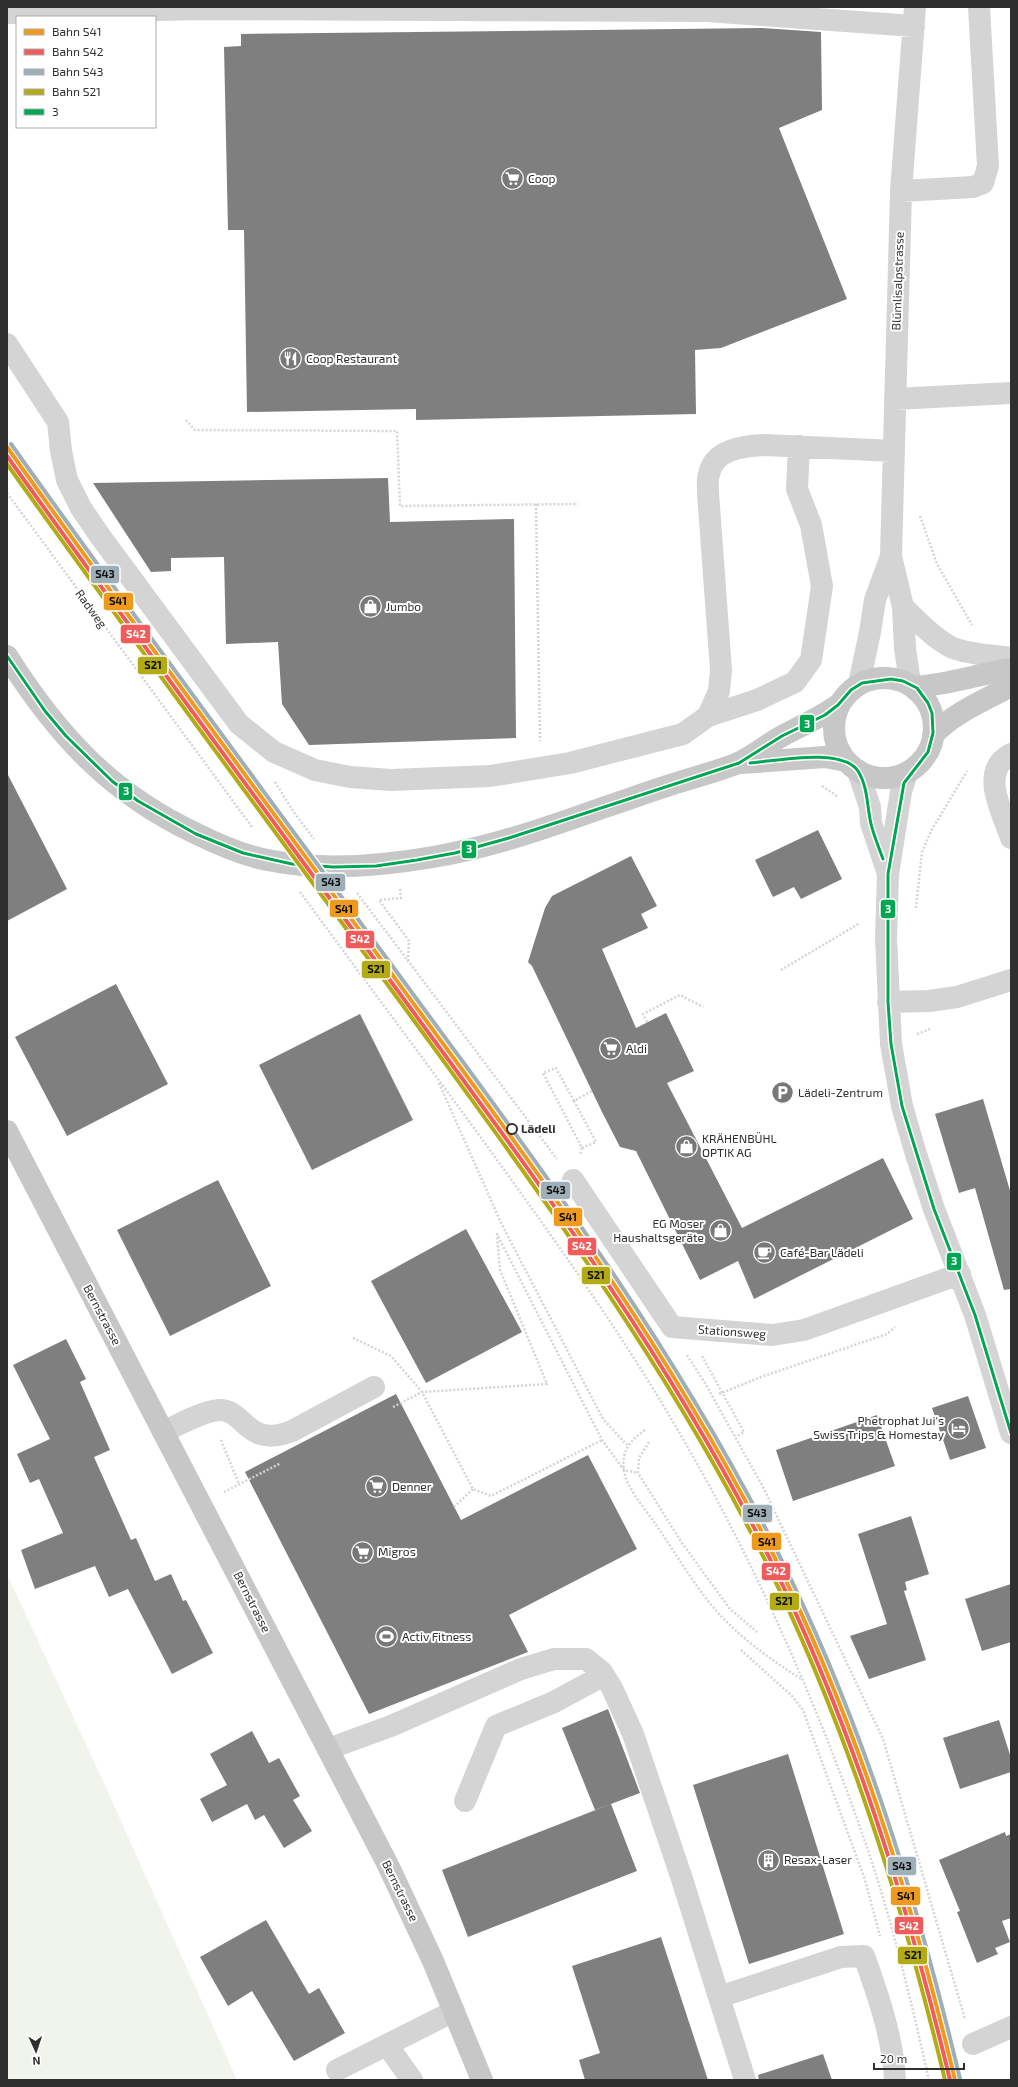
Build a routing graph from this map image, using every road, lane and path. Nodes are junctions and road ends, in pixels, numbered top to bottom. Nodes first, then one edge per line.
1 (979, 7) edge
2 (7, 14) edge
3 (914, 16) edge
4 (901, 190) junction
5 (7, 344) edge
6 (1011, 393) edge
7 (895, 399) junction
8 (186, 420) dead end
9 (799, 446) junction
10 (894, 451) junction
11 (893, 484) junction
12 (7, 493) edge
13 (536, 504) junction
14 (578, 504) dead end
15 (891, 556) junction
16 (903, 607) junction
17 (974, 629) dead end
18 (7, 656) edge
19 (1011, 658) edge
20 (1011, 669) edge
21 (859, 684) junction
22 (912, 685) junction
23 (1011, 686) edge
24 (838, 705) junction
25 (708, 716) junction
26 (934, 735) junction
27 (540, 743) dead end
28 (1011, 754) edge
29 (738, 763) junction
30 (852, 766) junction
31 (969, 768) dead end
32 (907, 773) junction
33 (272, 777) dead end
34 (817, 784) dead end
35 (840, 800) dead end
36 (233, 802) dead end
37 (293, 811) dead end
38 (1011, 837) edge
39 (888, 874) junction
40 (359, 896) dead end
41 (401, 898) dead end
42 (312, 908) dead end
43 (887, 909) junction
44 (916, 911) dead end
45 (408, 962) junction
46 (781, 970) dead end
47 (1011, 980) edge
48 (888, 1002) junction
49 (703, 1006) dead end
50 (647, 1022) dead end
51 (436, 1077) junction
52 (592, 1091) dead end
53 (574, 1101) junction
54 (7, 1132) edge
55 (573, 1180) joint
56 (960, 1274) junction
57 (672, 1327) junction
58 (353, 1338) dead end
59 (701, 1354) dead end
60 (374, 1387) dead end
61 (422, 1392) junction
62 (722, 1392) junction
63 (719, 1394) dead end
64 (210, 1413) junction
65 (646, 1430) dead end
66 (163, 1432) junction
67 (1011, 1433) edge
68 (736, 1437) junction
69 (602, 1440) junction
70 (649, 1442) dead end
71 (627, 1445) junction
72 (624, 1470) junction
73 (638, 1473) junction
74 (239, 1484) dead end
75 (473, 1489) junction
76 (454, 1507) dead end
77 (757, 1632) dead end
78 (741, 1650) dead end
79 (604, 1675) junction
80 (802, 1680) junction
81 (328, 1749) junction
82 (465, 1801) dead end
83 (881, 1938) dead end
84 (719, 1997) junction
85 (454, 2011) junction
86 (1011, 2027) edge
87 (973, 2044) joint
88 (386, 2045) junction
89 (337, 2070) dead end
90 (412, 2080) edge
91 (482, 2080) edge
92 (745, 2080) edge
93 (895, 2080) edge
94 (929, 2080) edge

1 - 4 street
2 - 3 street
3 - 4 street, Blümlisalpstrasse
4 - 7 street, Blümlisalpstrasse
5 - 25 street
6 - 7 street
7 - 10 street, Blümlisalpstrasse
8 - 13 path
9 - 10 street
9 - 25 street
9 - 25 street
10 - 11 street, Blümlisalpstrasse
11 - 15 street, Blümlisalpstrasse
11 - 17 path
12 - 36 path, Radweg
13 - 14 path
13 - 27 path
15 - 16 street, Blümlisalpstrasse
15 - 21 street, Blümlisalpstrasse
16 - 19 street
16 - 22 street, Blümlisalpstrasse
18 - 29 main road
20 - 22 main road
21 - 22 main road
21 - 24 main road
22 - 26 main road
23 - 26 main road
24 - 29 main road
24 - 30 main road
26 - 32 main road
28 - 38 street
29 - 30 main road
30 - 32 main road
30 - 39 street
31 - 44 path
32 - 39 street
33 - 37 path
34 - 35 path
39 - 43 street
40 - 45 path
41 - 45 path
42 - 51 path
43 - 46 path
43 - 48 street
45 - 55 path
47 - 48 street
48 - 56 street
49 - 50 path
51 - 71 path
51 - 80 path
52 - 53 path
53 - 53 path
54 - 66 main road, Bernstrasse
55 - 57 street
56 - 57 street, Stationsweg
56 - 67 street
57 - 68 path
58 - 61 path
59 - 62 path
60 - 64 street
61 - 69 path
61 - 75 path
62 - 63 path
62 - 68 path
64 - 66 street
64 - 74 path
65 - 71 path
66 - 81 main road, Bernstrasse
68 - 87 path
69 - 72 path
69 - 75 path
70 - 73 path
71 - 72 path
72 - 73 path
72 - 80 path
73 - 77 path
75 - 76 path
78 - 83 path
79 - 81 street
79 - 82 street
79 - 84 street
80 - 94 path
81 - 85 main road, Bernstrasse
84 - 92 street
84 - 93 street
85 - 88 street
85 - 91 main road, Bernstrasse
86 - 87 street
88 - 89 street
88 - 90 street

